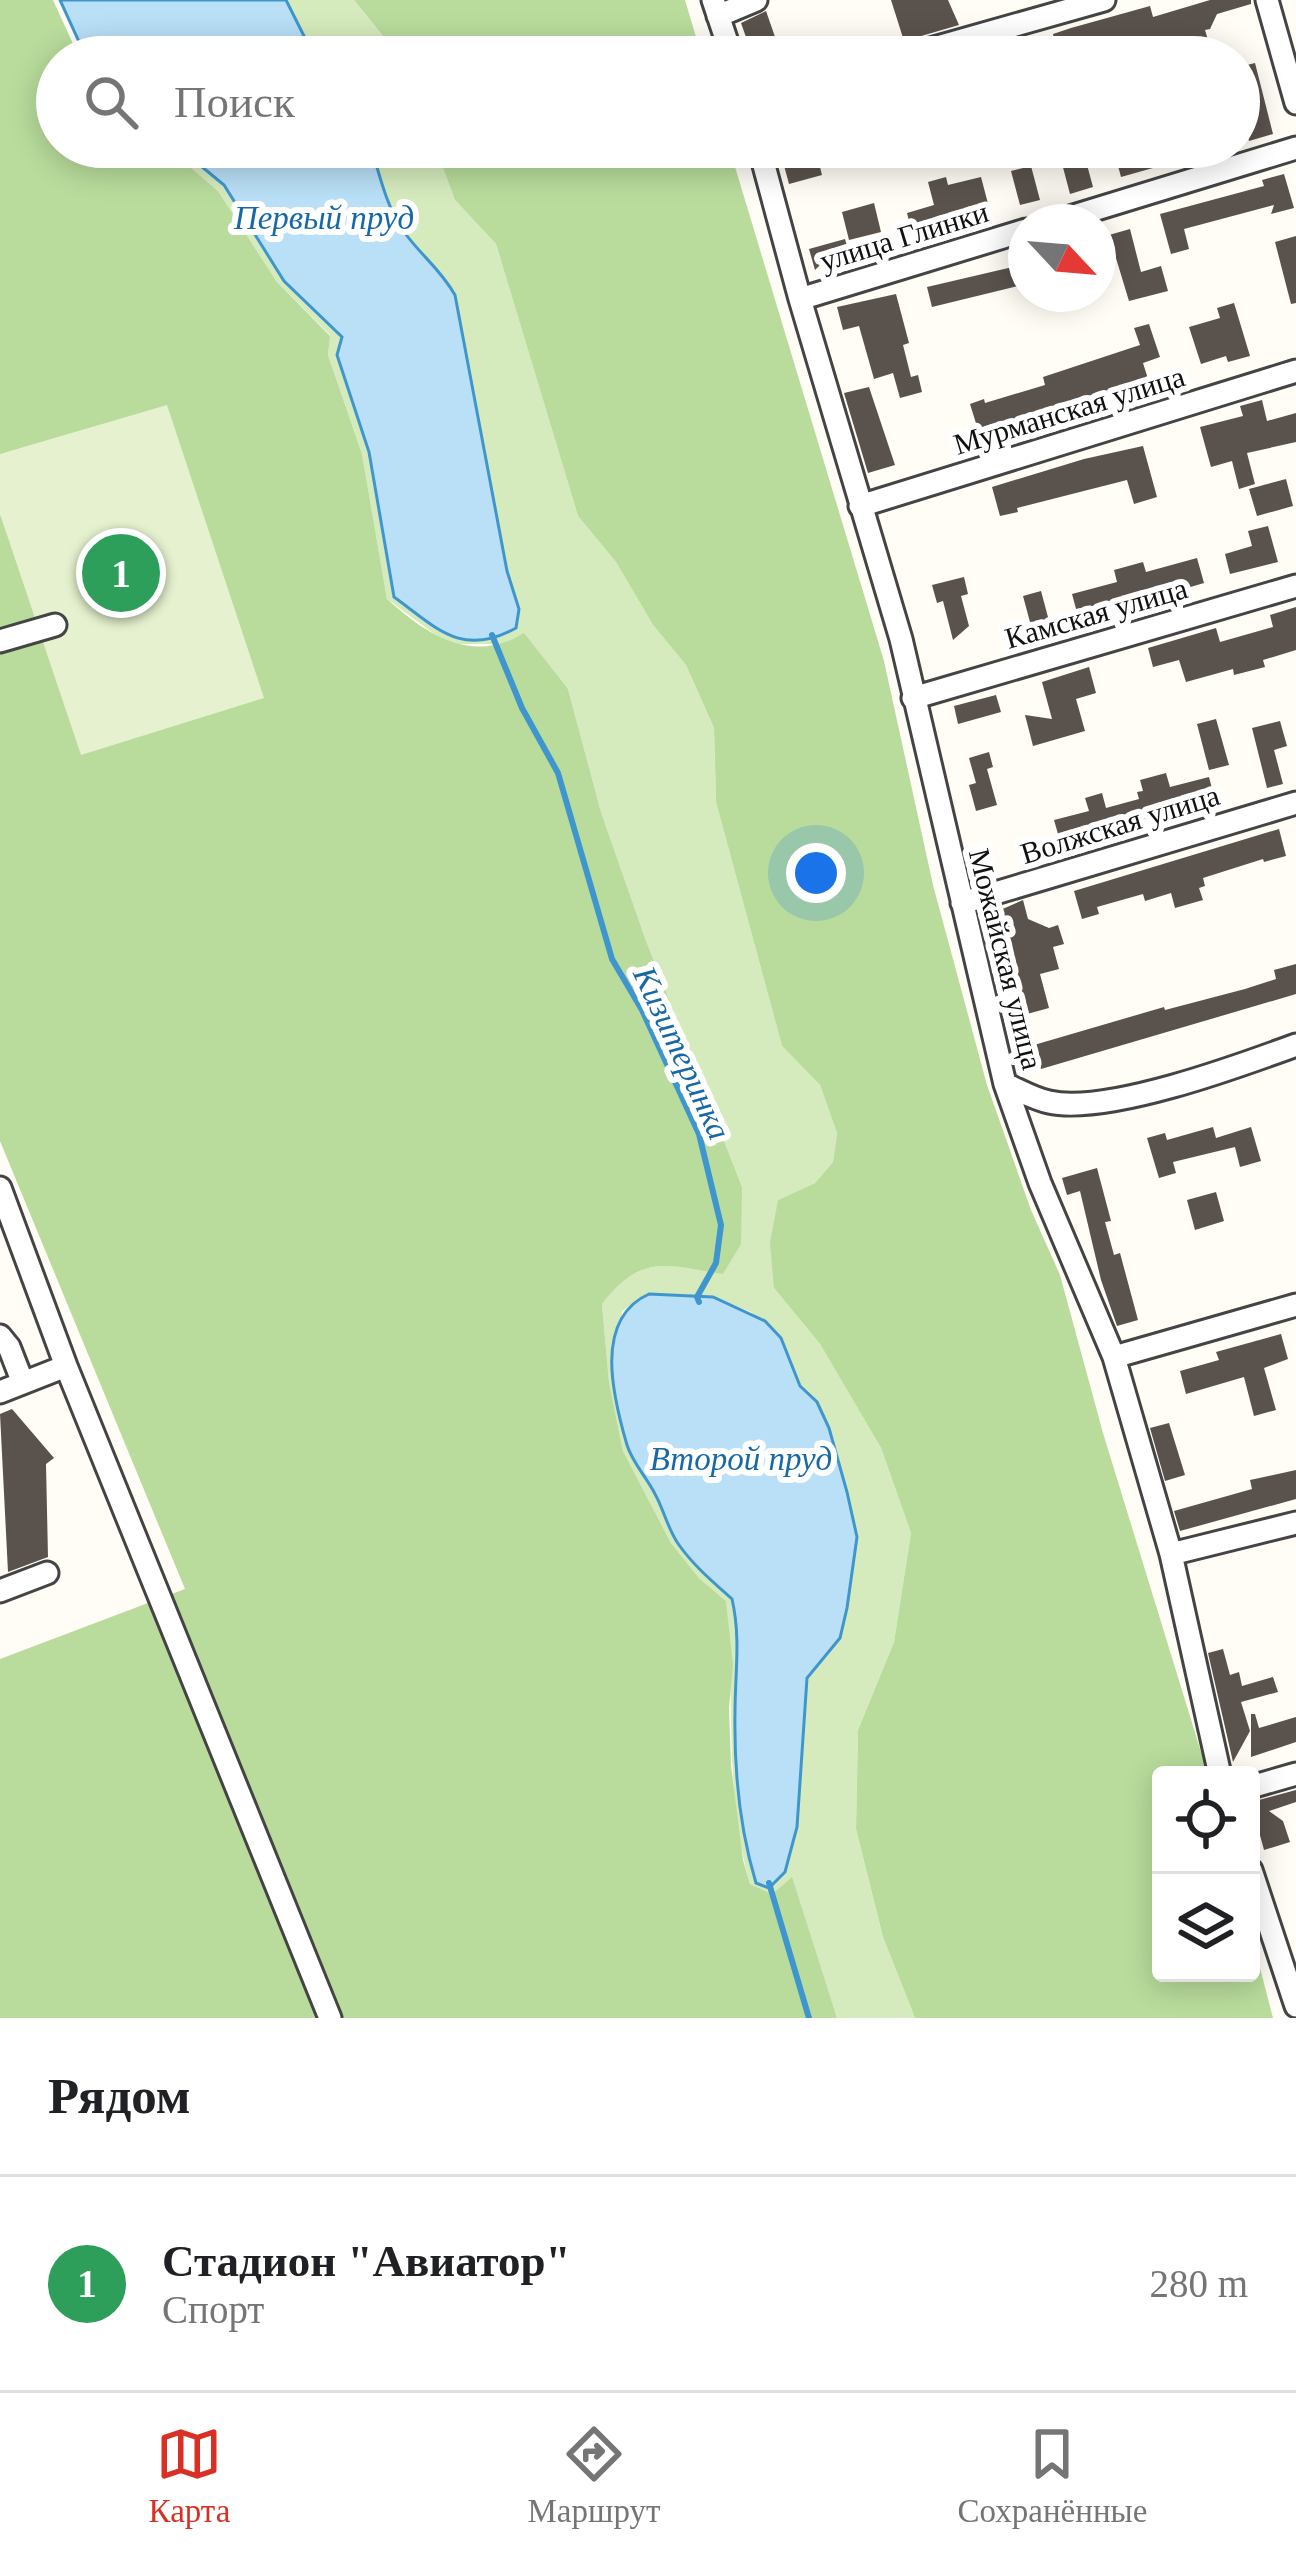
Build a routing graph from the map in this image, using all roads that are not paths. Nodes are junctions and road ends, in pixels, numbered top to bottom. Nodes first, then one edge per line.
1 (756, 0) edge
2 (1104, 0) edge
3 (1267, 0) edge
4 (716, 8) edge
5 (976, 36) edge
6 (1296, 103) edge
7 (1296, 148) edge
8 (1260, 159) edge
9 (765, 168) edge
10 (1231, 168) edge
11 (1113, 204) edge
12 (1008, 235) edge
13 (800, 299) junction
14 (1296, 371) edge
15 (860, 506) junction
16 (1296, 586) edge
17 (56, 625) dead end
18 (0, 641) edge
19 (913, 698) junction
20 (1296, 803) edge
21 (962, 903) junction
22 (1296, 1046) edge
23 (1005, 1084) junction
24 (3, 1203) edge
25 (1296, 1305) edge
26 (0, 1336) edge
27 (1114, 1357) junction
28 (66, 1366) junction
29 (22, 1383) junction
30 (0, 1391) edge
31 (1296, 1523) edge
32 (1171, 1554) junction
33 (47, 1573) dead end
34 (0, 1591) edge
35 (1218, 1766) edge
36 (1296, 1774) edge
37 (1260, 1784) edge
38 (1252, 1874) edge
39 (1295, 1994) edge
40 (330, 2018) edge

1 - 4 street
2 - 5 street
3 - 6 street
7 - 8 street
9 - 13 street, Можайская улица
10 - 11 street
12 - 13 street, улица Глинки
13 - 15 street, Можайская улица
14 - 15 street, Мурманская улица
15 - 19 street, Можайская улица
16 - 19 street, Камская улица
17 - 18 street
19 - 21 street, Можайская улица
20 - 21 street, Волжская улица
21 - 23 street, Можайская улица
22 - 23 street
23 - 27 street, Можайская улица
24 - 28 street
25 - 27 street
26 - 29 street
27 - 32 street, Можайская улица
28 - 29 street
28 - 40 street
29 - 30 street
31 - 32 street
32 - 35 street, Можайская улица
33 - 34 street
36 - 37 street
38 - 39 street

